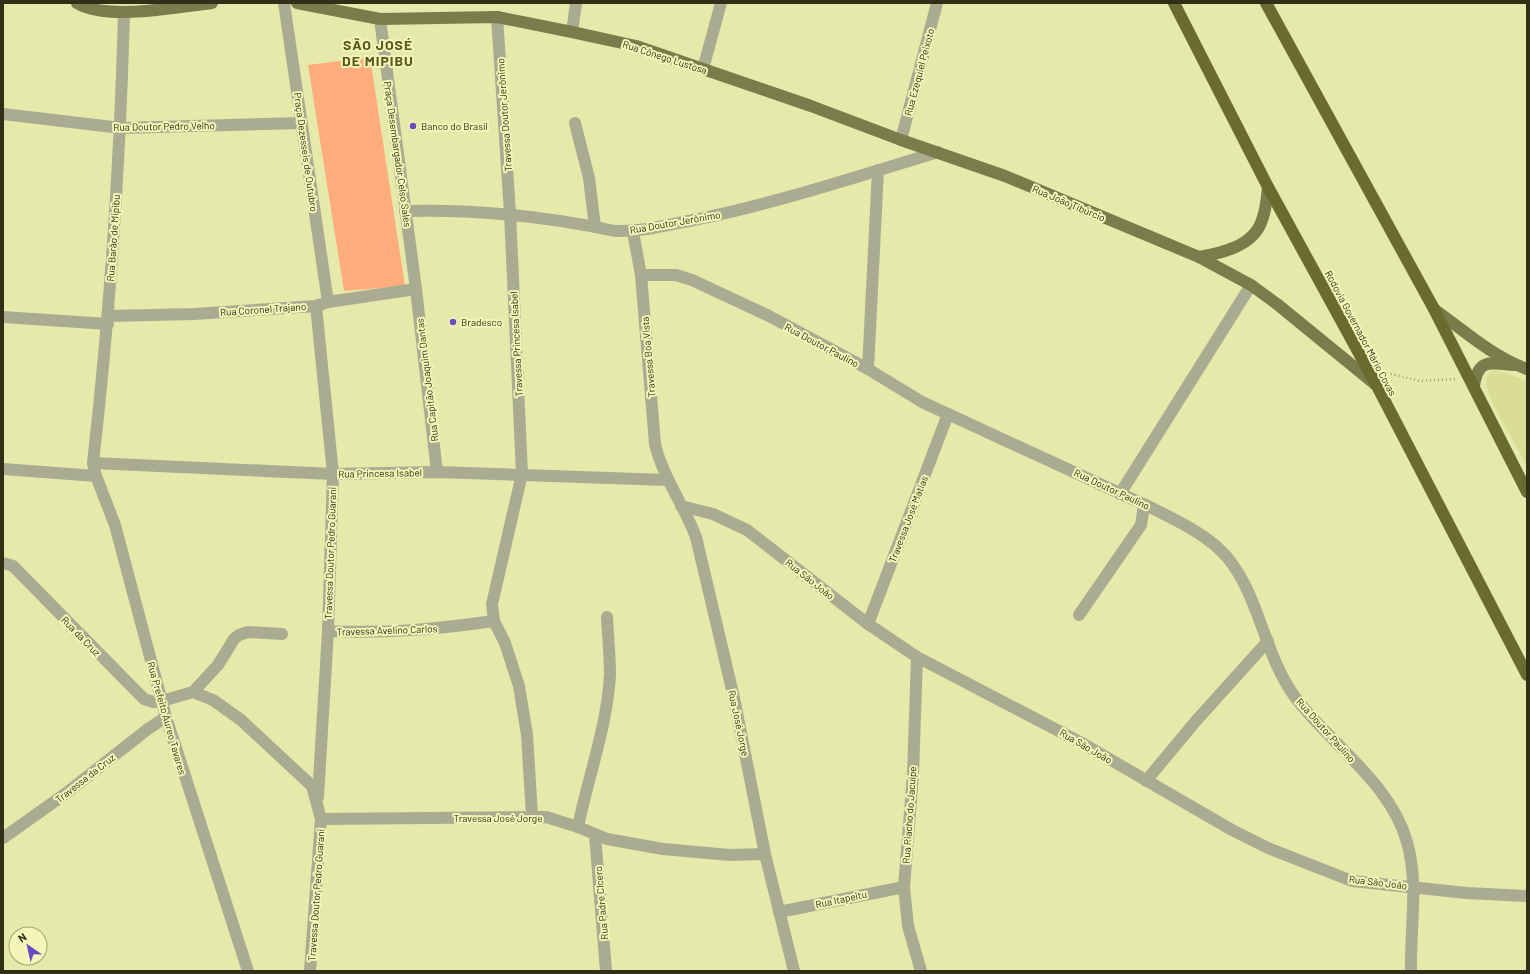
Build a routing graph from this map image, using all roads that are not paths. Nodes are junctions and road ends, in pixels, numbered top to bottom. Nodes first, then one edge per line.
1 (77, 3) edge
2 (212, 3) edge
3 (284, 3) edge
4 (297, 3) edge
5 (576, 3) edge
6 (721, 3) edge
7 (937, 3) edge
8 (1174, 3) edge
9 (1266, 3) edge
10 (359, 9) edge
11 (124, 13) junction
12 (497, 17) junction
13 (380, 19) junction
14 (572, 32) junction
15 (702, 69) junction
16 (3, 114) edge
17 (302, 123) junction
18 (575, 123) dead end
19 (121, 128) junction
20 (901, 140) junction
21 (938, 152) junction
22 (878, 170) junction
23 (1268, 187) junction
24 (405, 211) junction
25 (510, 213) junction
26 (595, 227) junction
27 (633, 232) junction
28 (1198, 256) junction
29 (641, 276) junction
30 (1251, 285) junction
31 (416, 289) junction
32 (328, 302) junction
33 (316, 306) junction
34 (1434, 309) junction
35 (3, 317) edge
36 (108, 320) junction
37 (1522, 367) edge
38 (868, 369) junction
39 (1472, 383) junction
40 (1377, 386) junction
41 (948, 414) junction
42 (93, 463) junction
43 (3, 469) edge
44 (437, 472) junction
45 (333, 474) junction
46 (522, 474) junction
47 (96, 476) junction
48 (667, 480) junction
49 (1527, 492) edge
50 (1120, 494) junction
51 (1144, 505) junction
52 (681, 506) junction
53 (3, 563) edge
54 (1079, 615) dead end
55 (607, 617) dead end
56 (494, 621) junction
57 (868, 624) junction
58 (328, 631) junction
59 (282, 634) dead end
60 (1508, 639) junction
61 (1268, 641) junction
62 (918, 657) junction
63 (1527, 660) edge
64 (1527, 675) edge
65 (193, 692) junction
66 (162, 701) junction
67 (166, 717) junction
68 (1146, 781) junction
69 (318, 800) junction
70 (532, 816) junction
71 (321, 819) junction
72 (578, 827) junction
73 (595, 835) junction
74 (3, 838) edge
75 (765, 854) junction
76 (904, 886) junction
77 (1414, 887) junction
78 (1527, 896) edge
79 (778, 912) junction
80 (248, 971) edge
81 (310, 971) edge
82 (606, 971) edge
83 (794, 971) edge
84 (921, 971) edge
85 (1412, 971) edge

1 - 11 main road
2 - 11 main road
3 - 17 street, Praça Dezesseis de Outubro
4 - 10 main road, Rua Cônego Lustosa
5 - 14 street
6 - 15 street
7 - 20 street, Rua Ezequiel Peixoto
8 - 23 highway, Rodovia Governador Mário Covas
9 - 34 highway
10 - 13 main road, Rua Cônego Lustosa
11 - 19 street, Rua Barão de Mipibu
12 - 13 main road, Rua Cônego Lustosa
12 - 14 main road, Rua Cônego Lustosa
12 - 25 street, Travessa Doutor Jerônimo
13 - 24 street, Praça Desembargador Celso Sales
14 - 15 main road, Rua Cônego Lustosa
15 - 20 main road, Rua Cônego Lustosa
16 - 19 street, Rua Doutor Pedro Velho
17 - 19 street, Rua Doutor Pedro Velho
17 - 32 street, Praça Dezesseis de Outubro
18 - 26 street
19 - 36 street, Rua Barão de Mipibu
20 - 21 main road, Rua Cônego Lustosa
21 - 22 street, Rua Doutor Jerônimo
21 - 28 main road, Rua João Tibúrcio
22 - 27 street, Rua Doutor Jerônimo
22 - 38 street
23 - 28 main road
23 - 40 highway, Rodovia Governador Mário Covas
24 - 25 street, Rua Doutor Jerônimo
24 - 31 street, Praça Desembargador Celso Sales
25 - 26 street, Rua Doutor Jerônimo
25 - 46 street, Travessa Princesa Isabel
26 - 27 street, Rua Doutor Jerônimo
27 - 29 street, Travessa Boa Vista
28 - 30 main road, Rua João Tibúrcio
29 - 38 street, Rua Doutor Paulino
29 - 48 street, Travessa Boa Vista
30 - 40 main road, Rua João Tibúrcio
30 - 50 street
31 - 32 street, Rua Coronel Trajano
31 - 44 street, Rua Capitão Joaquim Dantas
32 - 33 street, Rua Coronel Trajano
33 - 36 street, Rua Coronel Trajano
33 - 45 street, Travessa Doutor Pedro Guarani
34 - 37 main road
34 - 39 highway
35 - 36 street, Rua Coronel Trajano
36 - 42 street, Rua Barão de Mipibu
37 - 39 main road
38 - 41 street, Rua Doutor Paulino
39 - 49 highway
40 - 60 highway, Rodovia Governador Mário Covas
41 - 50 street, Rua Doutor Paulino
41 - 57 street, Travessa José Matias
42 - 45 street, Rua Princesa Isabel
42 - 47 street, Rua Prefeito Áureo Tavares
43 - 47 street
44 - 45 street, Rua Princesa Isabel
44 - 46 street, Rua Princesa Isabel
45 - 58 street, Travessa Doutor Pedro Guarani
46 - 48 street, Rua Princesa Isabel
46 - 56 street
47 - 66 street, Rua Prefeito Áureo Tavares
48 - 52 street, Rua José Jorge
50 - 51 street, Rua Doutor Paulino
51 - 54 street
51 - 61 street, Rua Doutor Paulino
52 - 57 street, Rua São João
52 - 75 street, Rua José Jorge
53 - 66 street, Rua da Cruz
55 - 72 street
56 - 58 street, Travessa Avelino Carlos
56 - 70 street
57 - 62 street, Rua São João
58 - 69 street, Travessa Doutor Pedro Guarani
59 - 65 street
60 - 63 highway
60 - 64 highway, Rodovia Governador Mário Covas
61 - 68 street
61 - 77 street, Rua Doutor Paulino
62 - 68 street, Rua São João
62 - 76 street, Rua Riacho do Jacuípe
65 - 66 street
65 - 69 street
66 - 67 street, Rua Prefeito Áureo Tavares
67 - 74 street, Travessa da Cruz
67 - 80 street, Rua Prefeito Áureo Tavares
68 - 77 street, Rua São João
69 - 71 street, Travessa Doutor Pedro Guarani
70 - 71 street, Travessa José Jorge
70 - 72 street, Travessa José Jorge
71 - 81 street, Travessa Doutor Pedro Guarani
72 - 73 street, Travessa José Jorge
73 - 75 street, Travessa José Jorge
73 - 82 street, Rua Padre Clcero
75 - 79 street, Rua José Jorge
76 - 79 street, Rua Itapeitu
76 - 84 street, Rua Riacho do Jacuípe
77 - 78 street, Rua São João
77 - 85 street, Rua Doutor Paulino
79 - 83 street, Rua José Jorge

